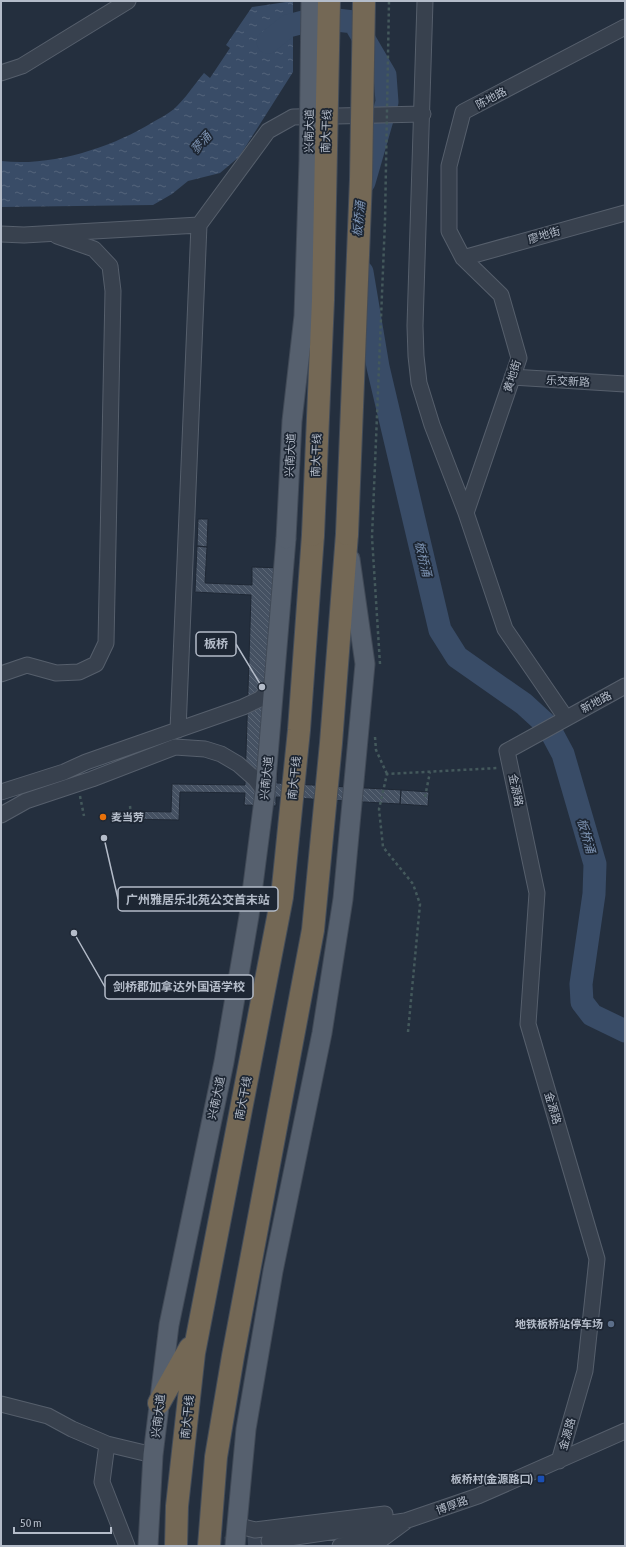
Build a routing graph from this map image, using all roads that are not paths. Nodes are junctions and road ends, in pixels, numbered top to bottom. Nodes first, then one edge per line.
1 (128, 1) edge
2 (311, 1) edge
3 (329, 1) edge
4 (364, 1) edge
5 (426, 1) edge
6 (625, 27) edge
7 (1, 73) edge
8 (423, 114) junction
9 (625, 213) edge
10 (195, 225) junction
11 (449, 231) joint
12 (1, 234) edge
13 (50, 234) junction
14 (463, 258) junction
15 (323, 300) junction
16 (512, 377) junction
17 (625, 384) edge
18 (292, 421) junction
19 (466, 513) junction
20 (347, 534) junction
21 (1, 674) edge
22 (274, 684) junction
23 (625, 686) edge
24 (566, 718) junction
25 (178, 730) junction
26 (507, 751) joint
27 (86, 762) junction
28 (92, 779) junction
29 (1, 792) edge
30 (265, 792) junction
31 (1, 815) edge
32 (197, 1336) junction
33 (159, 1403) junction
34 (1, 1404) edge
35 (625, 1431) edge
36 (107, 1444) junction
37 (153, 1456) junction
38 (559, 1461) junction
39 (405, 1522) junction
40 (236, 1526) junction
41 (269, 1541) tunnel mouth
42 (127, 1546) edge
43 (148, 1546) edge
44 (176, 1546) edge
45 (209, 1546) edge
46 (235, 1546) edge
47 (340, 1546) edge

1 - 7 street
2 - 18 main road, 兴南大道, bridge
3 - 15 highway, 南大干线, bridge
4 - 20 highway, bridge
5 - 8 street
6 - 11 street, 陈地路
8 - 10 street, bridge
8 - 19 street
9 - 14 street, 廖地街
10 - 13 street
10 - 25 street
11 - 14 street, 黄地街
12 - 13 street
13 - 21 street
14 - 16 street, 黄地街
15 - 18 highway, bridge
15 - 32 highway, 南大干线, bridge
16 - 17 street, 乐交新路
16 - 19 street, 黄地街
18 - 22 main road, 兴南大道, bridge
19 - 24 street
20 - 40 main road
20 - 45 highway
22 - 25 street
22 - 30 main road, 兴南大道
23 - 24 street, 新地路
24 - 26 street, 新地路
25 - 27 street
26 - 38 street, 金源路
27 - 28 street
27 - 29 street
28 - 30 street
28 - 31 street
30 - 33 main road, 兴南大道
32 - 33 highway
32 - 44 highway, 南大干线
33 - 37 main road, 兴南大道
34 - 36 street
35 - 38 street, 博厚路
36 - 37 street
36 - 42 street
37 - 43 main road, 兴南大道
38 - 39 street, 博厚路
39 - 40 street
39 - 41 street, 博厚路
39 - 47 street
40 - 46 main road

